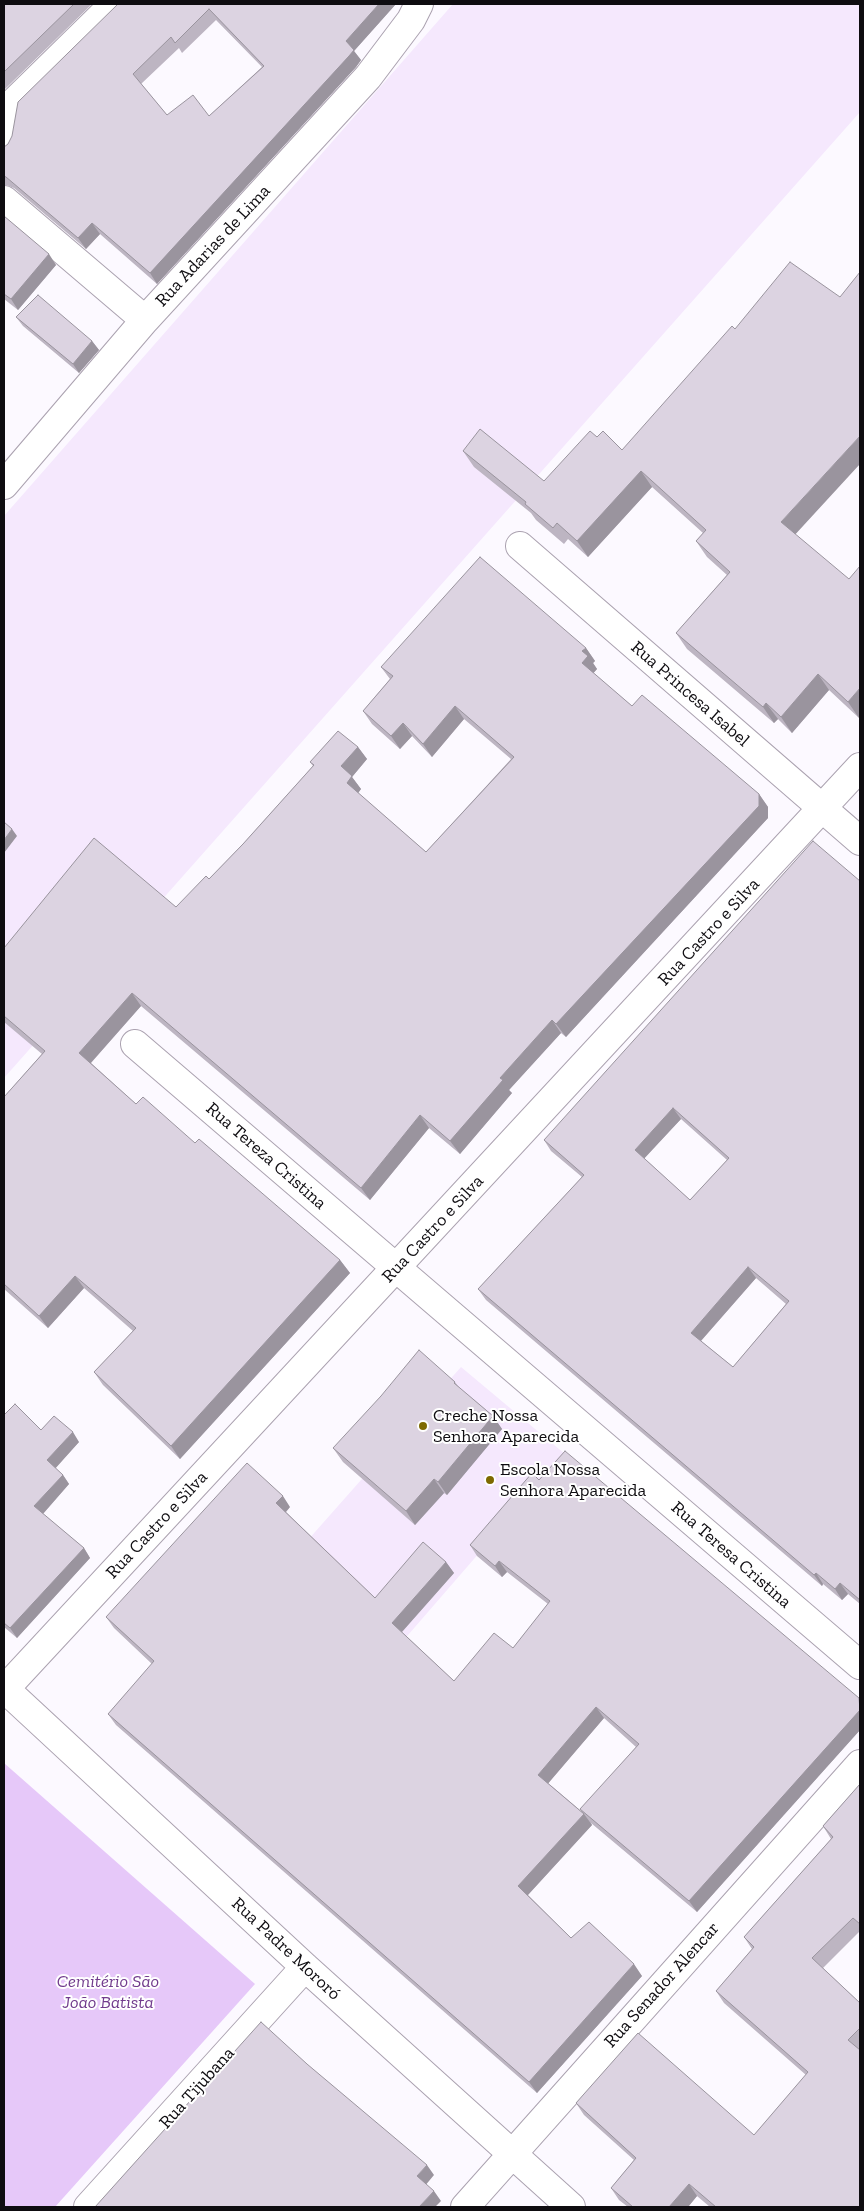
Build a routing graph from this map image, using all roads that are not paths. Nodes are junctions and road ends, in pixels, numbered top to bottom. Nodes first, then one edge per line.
1 (114, 4) edge
2 (418, 4) edge
3 (7, 102) edge
4 (4, 144) edge
5 (4, 200) edge
6 (145, 320) junction
7 (4, 485) edge
8 (520, 546) dead end
9 (860, 767) edge
10 (822, 810) junction
11 (860, 841) edge
12 (135, 1044) dead end
13 (396, 1269) junction
14 (860, 1665) edge
15 (4, 1689) edge
16 (860, 1764) edge
17 (305, 1967) junction
18 (511, 2155) junction
19 (88, 2207) edge
20 (465, 2207) edge
21 (571, 2207) edge

1 - 3 street
2 - 6 street, Rua Adarias de Lima
3 - 4 street
5 - 6 street
6 - 7 street, Rua Adarias de Lima
8 - 10 street, Rua Princesa Isabel
9 - 10 street, Rua Castro e Silva
10 - 11 street, Rua Princesa Isabel
10 - 13 street, Rua Castro e Silva
12 - 13 street, Rua Tereza Cristina
13 - 14 street, Rua Teresa Cristina
13 - 15 street, Rua Castro e Silva
15 - 17 street, Rua Padre Mororó
16 - 18 street, Rua Senador Alencar
17 - 18 street, Rua Padre Mororó
17 - 19 street, Rua Tijubana
18 - 20 street, Rua Senador Alencar
18 - 21 street, Rua Padre Mororó

